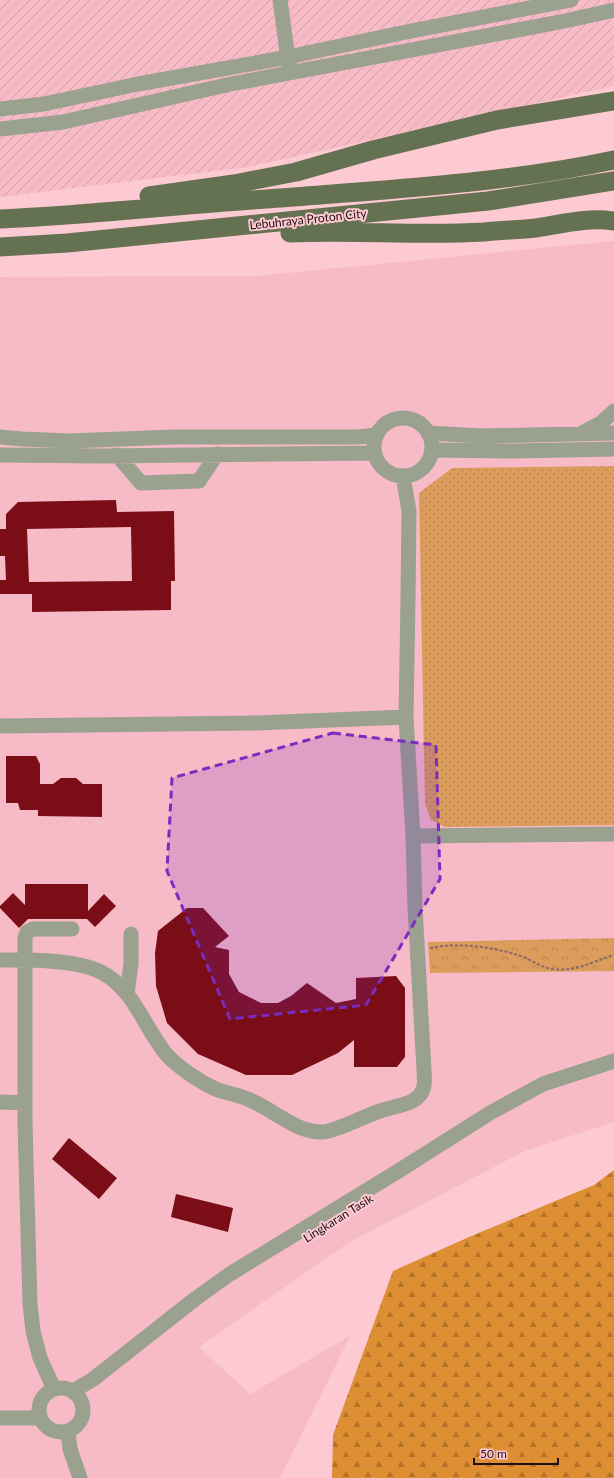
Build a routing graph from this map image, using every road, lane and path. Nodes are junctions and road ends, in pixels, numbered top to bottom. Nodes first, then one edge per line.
1 (280, 0) edge
2 (571, 0) edge
3 (614, 10) edge
4 (288, 57) junction
5 (290, 73) junction
6 (614, 103) edge
7 (0, 109) edge
8 (0, 129) edge
9 (614, 160) edge
10 (614, 182) edge
11 (34, 218) junction
12 (0, 219) edge
13 (614, 221) edge
14 (67, 244) junction
15 (0, 246) edge
16 (614, 412) edge
17 (428, 433) junction
18 (581, 433) junction
19 (614, 433) edge
20 (377, 435) junction
21 (0, 437) edge
22 (432, 450) junction
23 (614, 450) edge
24 (374, 453) junction
25 (217, 454) junction
26 (0, 455) edge
27 (117, 456) junction
28 (403, 476) junction
29 (406, 717) junction
30 (0, 726) edge
31 (614, 834) edge
32 (413, 836) junction
33 (72, 929) dead end
34 (131, 934) dead end
35 (417, 950) junction
36 (614, 956) edge
37 (0, 960) edge
38 (25, 960) junction
39 (127, 994) junction
40 (614, 1061) edge
41 (614, 1069) edge
42 (0, 1102) edge
43 (25, 1102) junction
44 (54, 1389) junction
45 (77, 1395) junction
46 (0, 1418) edge
47 (40, 1418) junction
48 (68, 1432) junction
49 (80, 1478) edge

1 - 4 street
2 - 4 street
3 - 5 street
4 - 5 street
4 - 7 street
5 - 8 street
6 - 11 main road
9 - 11 main road, Lebuhraya Proton City
10 - 14 main road, Lebuhraya Proton City
11 - 12 main road, Lebuhraya Proton City
13 - 14 main road
14 - 15 main road, Lebuhraya Proton City
16 - 18 street
17 - 18 street
17 - 20 street
17 - 22 street
18 - 19 street
20 - 21 street
20 - 24 street
22 - 23 street
22 - 28 street
24 - 25 street
24 - 28 street
25 - 27 street
25 - 27 street
26 - 27 street
28 - 29 street
29 - 30 street
29 - 32 street
31 - 32 street
32 - 35 street
33 - 38 street
34 - 39 street
35 - 36 path
35 - 39 street
37 - 38 street
38 - 39 street
38 - 43 street
40 - 45 street
41 - 45 street, Lingkaran Tasik
42 - 43 street
43 - 44 street
44 - 45 street
44 - 47 street
45 - 48 street
46 - 47 street
47 - 48 street
48 - 49 street

